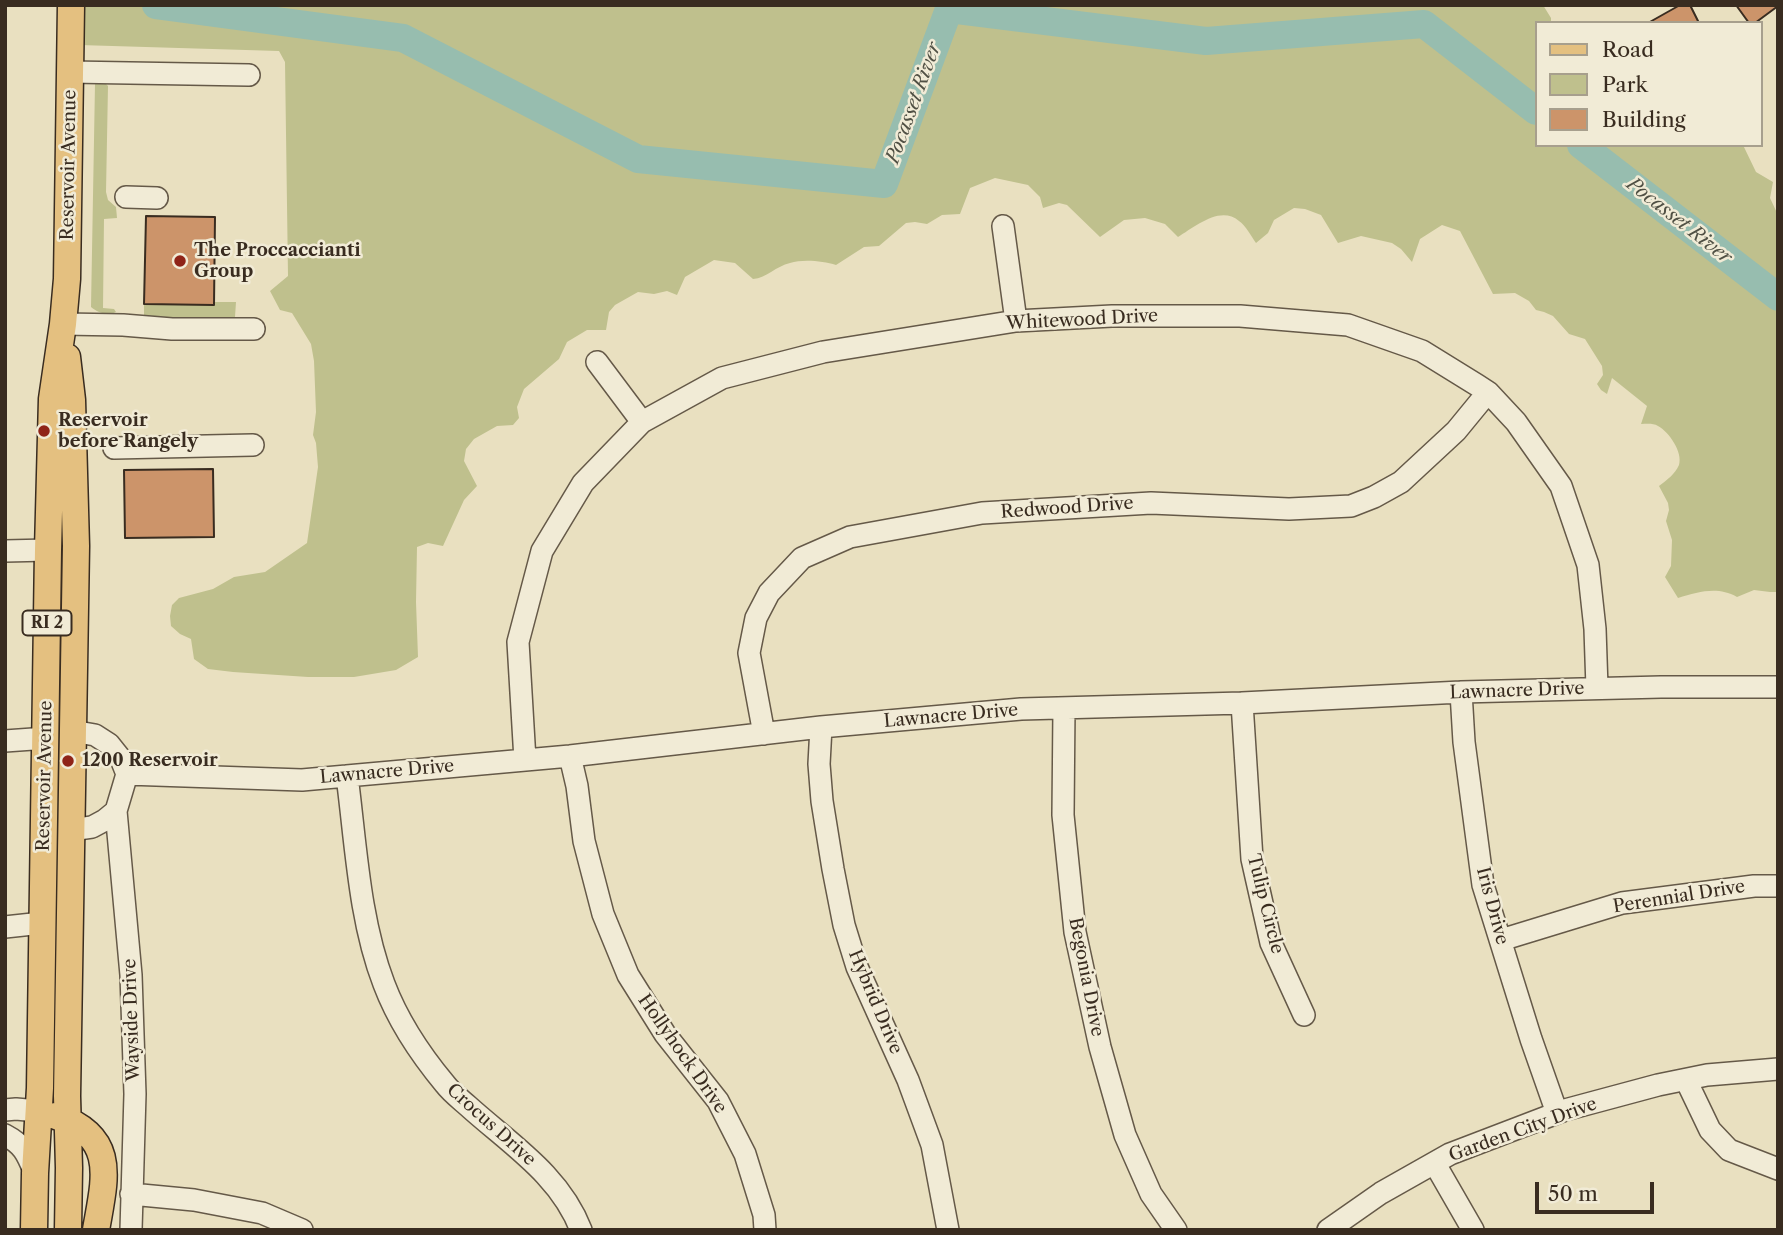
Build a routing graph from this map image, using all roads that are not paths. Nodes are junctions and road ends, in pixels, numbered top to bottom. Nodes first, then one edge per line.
1 (71, 6) edge
2 (70, 72) junction
3 (249, 75) dead end
4 (126, 197) dead end
5 (157, 198) dead end
6 (1003, 226) dead end
7 (1016, 321) junction
8 (63, 324) junction
9 (254, 329) dead end
10 (597, 362) dead end
11 (1489, 392) junction
12 (642, 422) junction
13 (253, 445) dead end
14 (114, 448) dead end
15 (48, 550) junction
16 (5, 551) edge
17 (1778, 687) edge
18 (1597, 688) junction
19 (1461, 692) junction
20 (1242, 703) junction
21 (1064, 708) junction
22 (821, 727) junction
23 (72, 731) junction
24 (764, 734) junction
25 (5, 741) edge
26 (45, 741) junction
27 (570, 756) junction
28 (525, 760) junction
29 (127, 774) junction
30 (347, 776) junction
31 (116, 811) junction
32 (71, 830) junction
33 (1778, 886) edge
34 (42, 923) junction
35 (5, 927) edge
36 (1501, 940) junction
37 (1304, 1015) dead end
38 (1778, 1069) edge
39 (1686, 1080) junction
40 (5, 1110) edge
41 (38, 1111) junction
42 (1558, 1113) junction
43 (67, 1120) junction
44 (5, 1135) edge
45 (1435, 1164) junction
46 (1778, 1169) edge
47 (35, 1174) junction
48 (131, 1194) junction
49 (34, 1230) edge
50 (68, 1230) edge
51 (96, 1230) edge
52 (131, 1230) edge
53 (302, 1230) edge
54 (581, 1230) edge
55 (765, 1230) edge
56 (948, 1230) edge
57 (1176, 1230) edge
58 (1328, 1230) edge
59 (1473, 1230) edge

1 - 2 main road, Reservoir Avenue / RI 2
2 - 3 street
2 - 8 main road, Reservoir Avenue / RI 2
4 - 5 street
6 - 7 street
7 - 11 street, Whitewood Drive
7 - 12 street, Whitewood Drive
8 - 9 street
8 - 15 main road, Reservoir Avenue / RI 2
8 - 23 main road, Reservoir Avenue / RI 2
10 - 12 street
11 - 18 street, Whitewood Drive
11 - 24 street, Redwood Drive
12 - 28 street, Whitewood Drive
13 - 14 street
15 - 16 street
15 - 26 main road, Reservoir Avenue / RI 2
17 - 18 street, Lawnacre Drive
18 - 19 street, Lawnacre Drive
19 - 20 street, Lawnacre Drive
19 - 36 street, Iris Drive
20 - 21 street, Lawnacre Drive
20 - 37 street, Tulip Circle
21 - 22 street, Lawnacre Drive
21 - 57 street, Begonia Drive
22 - 24 street, Lawnacre Drive
22 - 56 street, Hybrid Drive
23 - 29 street
23 - 32 main road, Reservoir Avenue / RI 2
24 - 27 street, Lawnacre Drive
25 - 26 street
26 - 34 main road, Reservoir Avenue / RI 2
27 - 28 street, Lawnacre Drive
27 - 55 street, Hollyhock Drive
28 - 30 street, Lawnacre Drive
29 - 30 street, Lawnacre Drive
29 - 31 street
30 - 54 street, Crocus Drive
31 - 32 street
31 - 48 street, Wayside Drive
32 - 43 main road, Reservoir Avenue / RI 2
33 - 36 street, Perennial Drive
34 - 35 street
34 - 41 main road, Reservoir Avenue / RI 2
36 - 42 street, Iris Drive
38 - 39 street, Garden City Drive
39 - 42 street, Garden City Drive
39 - 46 street
40 - 41 street
41 - 43 main road
41 - 47 main road, Reservoir Avenue / RI 2
42 - 45 street, Garden City Drive
43 - 50 main road, Reservoir Avenue / RI 2
43 - 51 main road
44 - 47 street
45 - 58 street, Garden City Drive
45 - 59 street
47 - 49 main road, Reservoir Avenue / RI 2
48 - 52 street, Wayside Drive
48 - 53 street

